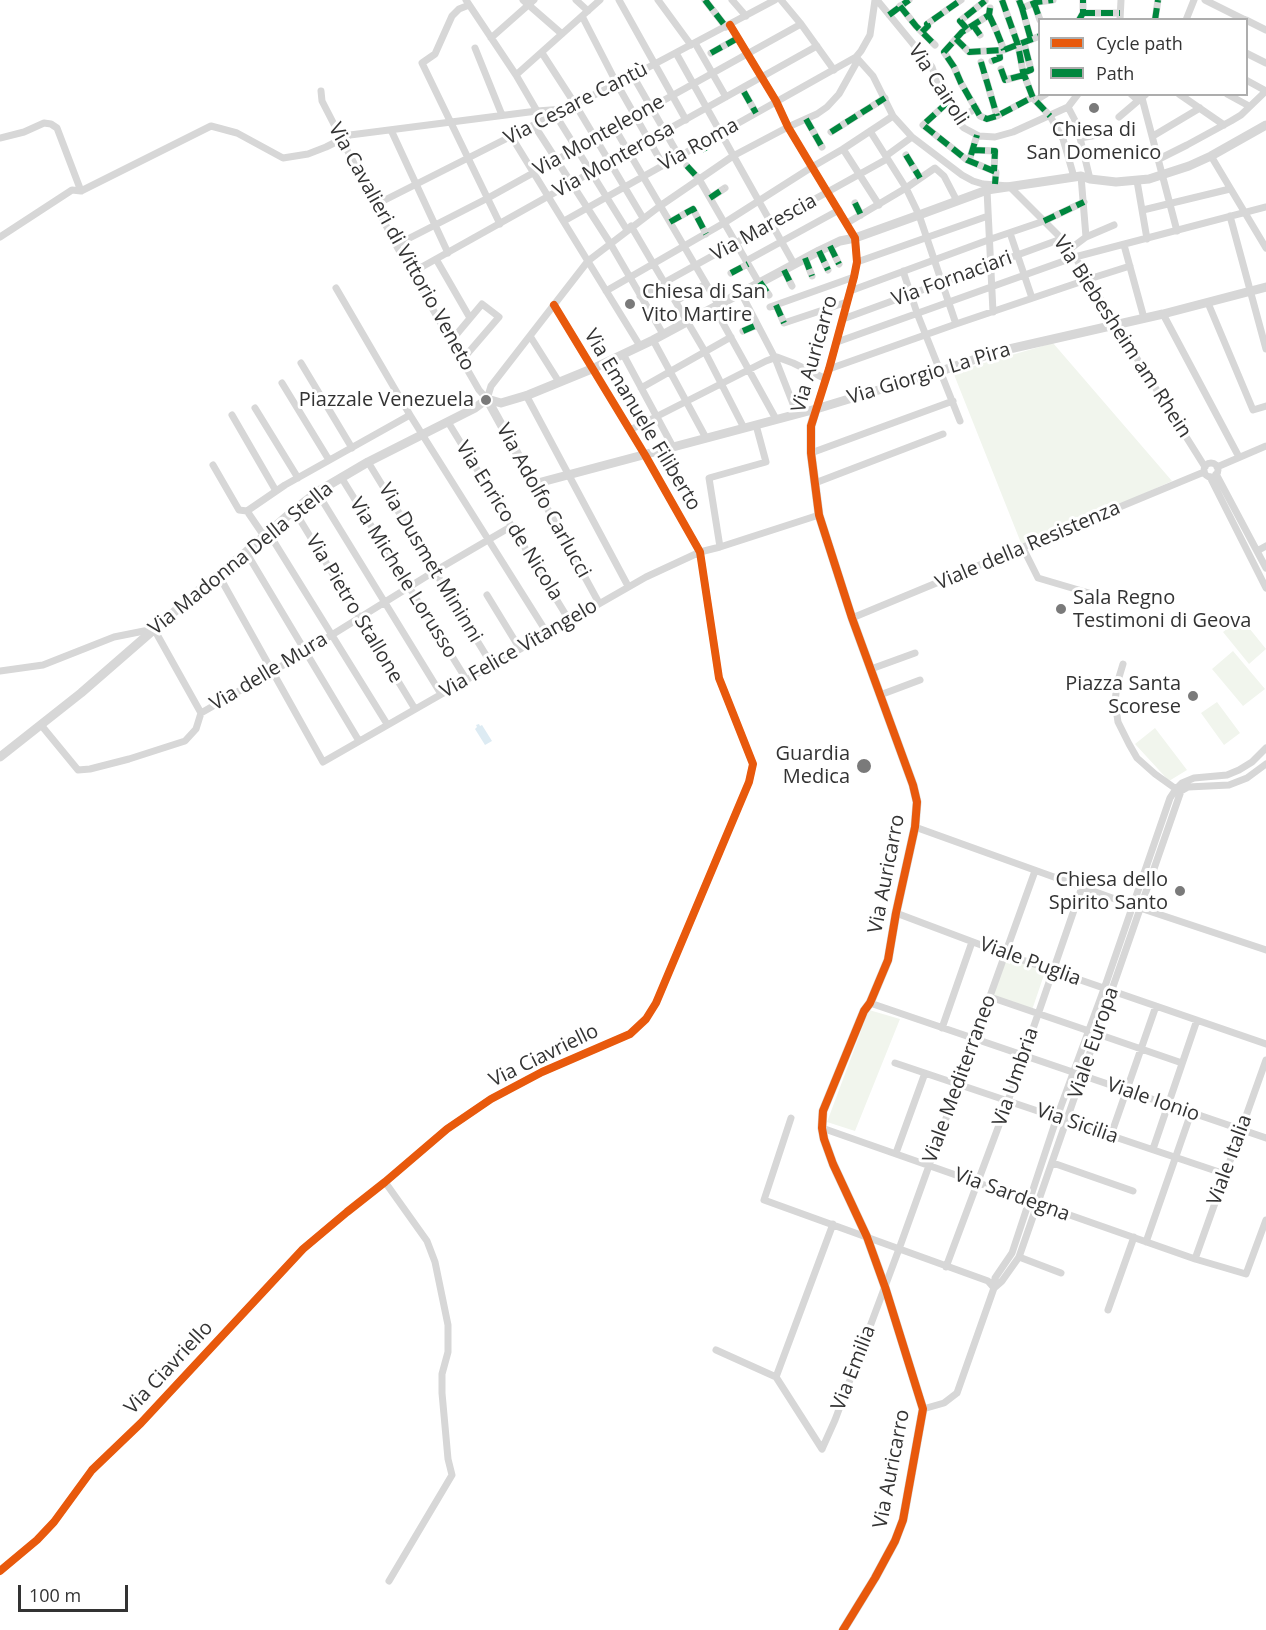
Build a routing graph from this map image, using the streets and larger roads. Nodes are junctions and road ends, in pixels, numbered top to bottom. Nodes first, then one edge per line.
1 (576, 0) edge
2 (600, 0) edge
3 (619, 0) edge
4 (658, 0) edge
5 (705, 0) edge
6 (732, 0) edge
7 (775, 0) edge
8 (781, 0) edge
9 (872, 0) edge
10 (909, 0) edge
11 (960, 0) edge
12 (1001, 0) edge
13 (1053, 0) edge
14 (1083, 0) edge
15 (1121, 0) edge
16 (1158, 0) edge
17 (1194, 0) edge
18 (1205, 0) edge
19 (984, 1) edge
20 (467, 2) edge
21 (529, 2) edge
22 (1034, 3) junction
23 (1021, 4) edge
24 (900, 6) junction
25 (989, 12) junction
26 (585, 14) junction
27 (889, 15) junction
28 (746, 16) junction
29 (1081, 16) edge
30 (1120, 16) edge
31 (1039, 18) edge
32 (1155, 18) edge
33 (1187, 18) edge
34 (1242, 18) edge
35 (1248, 21) edge
36 (801, 24) junction
37 (728, 26) junction
38 (970, 27) junction
39 (1266, 30) edge
40 (922, 32) junction
41 (562, 34) junction
42 (980, 35) dead end
43 (491, 38) junction
44 (738, 38) junction
45 (956, 39) junction
46 (1031, 41) edge
47 (693, 44) junction
48 (934, 45) dead end
49 (817, 46) junction
50 (475, 48) dead end
51 (1001, 50) junction
52 (542, 53) junction
53 (676, 53) junction
54 (711, 53) dead end
55 (747, 53) junction
56 (1248, 53) edge
57 (857, 58) junction
58 (992, 61) dead end
59 (981, 62) dead end
60 (1266, 63) edge
61 (655, 64) junction
62 (1001, 69) dead end
63 (834, 70) junction
64 (712, 73) junction
65 (1024, 74) junction
66 (516, 75) junction
67 (633, 76) junction
68 (761, 77) junction
69 (1248, 81) edge
70 (693, 83) junction
71 (617, 84) junction
72 (321, 91) dead end
73 (1266, 91) edge
74 (744, 92) dead end
75 (672, 95) junction
76 (1042, 96) edge
77 (1076, 96) edge
78 (1182, 96) edge
79 (1231, 96) edge
80 (726, 97) junction
81 (885, 98) junction
82 (1142, 98) edge
83 (1035, 99) junction
84 (776, 101) junction
85 (948, 102) junction
86 (575, 104) junction
87 (1249, 106) junction
88 (651, 107) junction
89 (1068, 107) junction
90 (707, 108) junction
91 (976, 108) junction
92 (1200, 108) junction
93 (564, 109) junction
94 (537, 111) junction
95 (756, 113) junction
96 (555, 114) junction
97 (502, 115) junction
98 (635, 115) junction
99 (893, 116) junction
100 (997, 116) junction
101 (1050, 116) junction
102 (1119, 117) dead end
103 (806, 119) junction
104 (686, 120) junction
105 (958, 120) junction
106 (450, 122) junction
107 (534, 125) junction
108 (1224, 125) junction
109 (1266, 125) edge
110 (614, 127) junction
111 (788, 127) junction
112 (391, 130) junction
113 (870, 131) junction
114 (665, 132) junction
115 (831, 132) dead end
116 (720, 134) junction
117 (1103, 134) dead end
118 (977, 135) junction
119 (511, 136) junction
120 (1152, 136) junction
121 (595, 137) junction
122 (912, 137) junction
123 (0, 138) edge
124 (341, 138) junction
125 (1080, 138) junction
126 (649, 140) junction
127 (822, 147) dead end
128 (576, 148) junction
129 (843, 149) junction
130 (973, 150) junction
131 (628, 152) junction
132 (906, 155) dead end
133 (679, 156) junction
134 (733, 156) junction
135 (1211, 156) junction
136 (468, 158) junction
137 (886, 158) junction
138 (556, 159) junction
139 (1159, 159) junction
140 (969, 161) junction
141 (610, 162) junction
142 (663, 165) junction
143 (687, 166) dead end
144 (812, 167) junction
145 (994, 171) junction
146 (533, 172) junction
147 (592, 173) junction
148 (643, 176) junction
149 (860, 176) junction
150 (1162, 176) junction
151 (1082, 177) junction
152 (920, 178) junction
153 (699, 179) junction
154 (1137, 181) junction
155 (416, 184) junction
156 (572, 184) junction
157 (624, 186) junction
158 (1009, 186) junction
159 (991, 187) junction
160 (725, 188) dead end
161 (906, 188) junction
162 (1230, 189) junction
163 (81, 192) junction
164 (828, 193) junction
165 (606, 196) junction
166 (549, 197) junction
167 (488, 198) junction
168 (710, 198) junction
169 (758, 201) junction
170 (957, 201) junction
171 (1084, 202) junction
172 (855, 203) dead end
173 (1171, 204) junction
174 (375, 205) junction
175 (879, 205) junction
176 (660, 206) junction
177 (587, 207) junction
178 (1266, 207) edge
179 (839, 210) junction
180 (1143, 210) junction
181 (1245, 213) junction
182 (861, 215) junction
183 (919, 215) junction
184 (988, 216) junction
185 (1230, 216) junction
186 (643, 218) junction
187 (564, 221) junction
188 (1044, 221) junction
189 (670, 222) junction
190 (724, 223) junction
191 (847, 223) junction
192 (500, 224) junction
193 (771, 224) junction
194 (435, 225) junction
195 (1114, 225) dead end
196 (629, 228) junction
197 (1177, 231) junction
198 (1010, 233) junction
199 (706, 234) junction
200 (0, 237) edge
201 (926, 237) junction
202 (1086, 237) junction
203 (855, 238) junction
204 (991, 239) junction
205 (1061, 239) junction
206 (1147, 239) junction
207 (782, 242) junction
208 (610, 243) junction
209 (736, 243) junction
210 (1265, 243) edge
211 (1124, 244) junction
212 (396, 245) junction
213 (684, 246) junction
214 (830, 246) junction
215 (1070, 249) junction
216 (819, 251) junction
217 (447, 253) junction
218 (1018, 255) junction
219 (1076, 257) junction
220 (805, 258) junction
221 (436, 259) junction
222 (934, 260) junction
223 (588, 261) junction
224 (857, 262) junction
225 (747, 263) junction
226 (654, 264) junction
227 (794, 264) junction
228 (839, 264) dead end
229 (991, 264) junction
230 (695, 265) junction
231 (1130, 266) junction
232 (784, 270) junction
233 (828, 270) dead end
234 (903, 272) junction
235 (411, 273) junction
236 (731, 273) dead end
237 (1024, 275) junction
238 (812, 276) dead end
239 (854, 277) junction
240 (630, 278) junction
241 (1089, 279) junction
242 (664, 282) junction
243 (760, 283) junction
244 (942, 283) junction
245 (706, 284) junction
246 (792, 286) dead end
247 (992, 287) junction
248 (1266, 287) edge
249 (336, 288) dead end
250 (606, 291) junction
251 (850, 291) junction
252 (1250, 292) junction
253 (741, 293) junction
254 (911, 294) junction
255 (769, 295) dead end
256 (640, 296) junction
257 (1032, 298) junction
258 (676, 301) junction
259 (848, 302) junction
260 (949, 302) junction
261 (1208, 303) junction
262 (554, 305) junction
263 (716, 306) junction
264 (993, 312) junction
265 (918, 313) junction
266 (1162, 314) junction
267 (470, 318) junction
268 (1144, 318) junction
269 (843, 319) junction
270 (688, 321) junction
271 (956, 324) junction
272 (757, 325) junction
273 (1116, 325) junction
274 (743, 331) dead end
275 (663, 334) junction
276 (926, 335) junction
277 (530, 336) junction
278 (731, 337) junction
279 (653, 340) junction
280 (450, 341) junction
281 (837, 342) junction
282 (640, 346) junction
283 (1266, 349) edge
284 (705, 352) junction
285 (623, 354) junction
286 (775, 358) junction
287 (462, 360) junction
288 (301, 363) dead end
289 (594, 368) junction
290 (829, 369) junction
291 (749, 370) junction
292 (941, 371) junction
293 (670, 372) junction
294 (826, 379) junction
295 (559, 382) junction
296 (282, 383) dead end
297 (721, 384) junction
298 (641, 388) junction
299 (526, 395) junction
300 (487, 399) junction
301 (953, 401) junction
302 (686, 402) junction
303 (1266, 406) edge
304 (255, 408) dead end
305 (816, 409) junction
306 (797, 414) junction
307 (232, 415) dead end
308 (410, 415) junction
309 (656, 416) junction
310 (776, 419) junction
311 (960, 421) dead end
312 (448, 422) junction
313 (756, 425) junction
314 (744, 428) junction
315 (630, 430) junction
316 (423, 434) junction
317 (942, 434) dead end
318 (706, 438) junction
319 (1266, 446) edge
320 (673, 447) junction
321 (352, 448) junction
322 (811, 453) junction
323 (645, 455) junction
324 (1239, 457) junction
325 (329, 460) junction
326 (368, 462) junction
327 (213, 465) dead end
328 (1210, 471) junction
329 (567, 475) junction
330 (341, 477) junction
331 (298, 478) junction
332 (815, 483) junction
333 (534, 484) junction
334 (276, 491) junction
335 (317, 492) junction
336 (294, 510) junction
337 (247, 511) junction
338 (819, 515) junction
339 (512, 526) junction
340 (266, 534) junction
341 (488, 540) junction
342 (1266, 546) edge
343 (720, 547) junction
344 (1023, 548) junction
345 (1257, 551) junction
346 (246, 552) junction
347 (700, 552) junction
348 (1266, 568) edge
349 (435, 571) junction
350 (218, 574) junction
351 (628, 586) junction
352 (409, 588) junction
353 (1266, 588) edge
354 (487, 595) dead end
355 (1099, 596) dead end
356 (384, 602) junction
357 (599, 603) junction
358 (358, 618) junction
359 (852, 618) junction
360 (569, 620) junction
361 (154, 629) junction
362 (547, 633) junction
363 (332, 634) junction
364 (520, 649) junction
365 (305, 651) junction
366 (915, 653) dead end
367 (1124, 664) dead end
368 (492, 665) junction
369 (871, 669) junction
370 (0, 671) edge
371 (272, 672) junction
372 (466, 679) junction
373 (920, 680) dead end
374 (441, 694) junction
375 (880, 695) junction
376 (415, 709) junction
377 (201, 713) junction
378 (387, 724) junction
379 (41, 725) junction
380 (359, 741) junction
381 (1266, 748) edge
382 (0, 758) edge
383 (1266, 764) edge
384 (1179, 790) junction
385 (915, 827) junction
386 (1035, 871) junction
387 (1082, 887) junction
388 (1137, 906) junction
389 (896, 913) junction
390 (972, 942) junction
391 (1266, 950) edge
392 (1005, 954) junction
393 (1053, 971) junction
394 (1108, 990) junction
395 (990, 997) junction
396 (870, 1003) junction
397 (1156, 1006) junction
398 (1038, 1014) junction
399 (1197, 1020) junction
400 (942, 1028) junction
401 (1089, 1031) junction
402 (1097, 1034) junction
403 (975, 1039) junction
404 (1266, 1044) edge
405 (1141, 1049) junction
406 (1024, 1056) junction
407 (1266, 1060) edge
408 (895, 1063) dead end
409 (1182, 1063) junction
410 (925, 1072) junction
411 (1074, 1072) junction
412 (1083, 1076) junction
413 (959, 1083) junction
414 (1126, 1090) junction
415 (1008, 1101) junction
416 (1167, 1104) junction
417 (1191, 1113) junction
418 (1058, 1117) junction
419 (791, 1118) dead end
420 (1068, 1121) junction
421 (822, 1128) junction
422 (1241, 1130) junction
423 (1111, 1135) junction
424 (1266, 1138) edge
425 (1152, 1149) junction
426 (896, 1153) junction
427 (1175, 1157) junction
428 (1053, 1163) junction
429 (929, 1165) junction
430 (1225, 1174) junction
431 (385, 1182) junction
432 (978, 1182) junction
433 (1133, 1191) dead end
434 (1029, 1201) junction
435 (1038, 1204) junction
436 (1266, 1220) edge
437 (833, 1224) junction
438 (867, 1237) junction
439 (1134, 1237) junction
440 (1146, 1242) junction
441 (899, 1249) junction
442 (1019, 1257) junction
443 (1195, 1259) junction
444 (946, 1267) junction
445 (1061, 1273) dead end
446 (885, 1287) junction
447 (994, 1288) junction
448 (1108, 1310) dead end
449 (716, 1350) dead end
450 (776, 1377) junction
451 (923, 1409) junction
452 (0, 1571) edge
453 (389, 1581) dead end
454 (843, 1630) edge

1 - 26 street
2 - 26 street
3 - 61 street
4 - 47 street
5 - 37 street, Via Auricarro
6 - 28 street
7 - 28 street, Via Cesare Cantù
8 - 36 street
9 - 27 street, Via Cairoli
9 - 57 street
10 - 24 street
11 - 40 street
12 - 25 street
12 - 46 street
13 - 22 street
14 - 29 street
15 - 30 street
16 - 32 street
17 - 33 street
18 - 34 street
19 - 25 street
19 - 38 street
20 - 43 street
20 - 106 street
21 - 41 street
21 - 43 street
22 - 23 street
22 - 31 street
23 - 46 street
24 - 27 street
24 - 40 street
25 - 38 street
25 - 51 street
26 - 41 street
26 - 71 street
27 - 85 street, Via Cairoli
28 - 37 street, Via Cesare Cantù
29 - 30 street
35 - 39 street
36 - 49 street
36 - 55 street, Via Monteleone
37 - 44 street, Via Auricarro
37 - 47 street, Via Cesare Cantù
38 - 42 street
38 - 45 street
40 - 48 street
41 - 52 street
43 - 66 street
44 - 54 street
44 - 55 street, Via Auricarro
45 - 51 street
45 - 91 street
46 - 51 street
46 - 65 street
47 - 53 street, Via Cesare Cantù
47 - 64 street
49 - 63 street
49 - 68 street, Via Monterosa
50 - 97 street
51 - 58 street
52 - 66 street
52 - 86 street
53 - 61 street, Via Cesare Cantù
53 - 70 street
55 - 64 street, Via Monteleone
55 - 68 street, Via Auricarro
56 - 60 street
57 - 63 street, Via Roma
57 - 81 street
57 - 103 street
59 - 100 street
61 - 67 street, Via Cesare Cantù
61 - 75 street
62 - 65 street
63 - 84 street, Via Roma
64 - 70 street, Via Monteleone
64 - 80 street
65 - 83 street
66 - 94 street
67 - 71 street, Via Cesare Cantù
67 - 88 street
68 - 80 street, Via Monterosa
68 - 84 street, Via Auricarro
69 - 73 street
70 - 75 street, Via Monteleone
70 - 90 street
71 - 86 street, Via Cesare Cantù
71 - 98 street
72 - 124 street, Via Cavalieri di Vittorio Veneto
73 - 87 street
74 - 95 street
75 - 88 street, Via Monteleone
75 - 104 street
76 - 83 street
77 - 89 street
78 - 92 street
79 - 87 street
80 - 90 street, Via Monterosa
81 - 99 street
81 - 115 street
82 - 102 street
82 - 120 street
83 - 100 street
83 - 101 street
84 - 95 street, Via Roma
84 - 111 street, Via Auricarro
85 - 105 street, Via Cairoli
85 - 140 street
86 - 93 street, Via Cesare Cantù
86 - 121 street
87 - 108 street
88 - 98 street, Via Monteleone
88 - 114 street
89 - 101 street, Via Cairoli
89 - 125 street
90 - 104 street, Via Monterosa
90 - 116 street
91 - 100 street
91 - 105 street
92 - 108 street
92 - 120 street
93 - 94 street
93 - 96 street, Via Cesare Cantù
94 - 97 street
95 - 116 street, Via Roma
96 - 107 street, Via Cesare Cantù
96 - 128 street
97 - 106 street
98 - 110 street, Via Monteleone
98 - 126 street
99 - 113 street
99 - 122 street
101 - 118 street, Via Cairoli
101 - 151 street
103 - 111 street
103 - 127 street
104 - 114 street, Via Monterosa
105 - 118 street, Via Cairoli
106 - 112 street
106 - 136 street
107 - 119 street, Via Cesare Cantù
107 - 138 street
108 - 139 street
109 - 135 street
110 - 121 street, Via Monteleone
110 - 131 street
111 - 134 street
111 - 144 street, Via Auricarro
112 - 124 street
112 - 155 street
113 - 129 street
113 - 137 street
114 - 126 street, Via Monterosa
114 - 133 street
116 - 133 street, Via Roma
116 - 134 street
117 - 125 street
118 - 130 street
119 - 136 street, Via Cesare Cantù
119 - 146 street
120 - 139 street
121 - 128 street, Via Monteleone
121 - 141 street
122 - 137 street, Via Marescia
122 - 159 street
123 - 163 street
124 - 163 street
124 - 174 street, Via Cavalieri di Vittorio Veneto
125 - 151 street
126 - 131 street, Via Monterosa
126 - 142 street
128 - 138 street, Via Monteleone
128 - 147 street
129 - 144 street
129 - 149 street
130 - 140 street
130 - 145 street
131 - 141 street, Via Monterosa
131 - 148 street
132 - 152 street
133 - 142 street, Via Roma
134 - 153 street
134 - 169 street
135 - 150 street
135 - 162 street
136 - 155 street, Via Cesare Cantù
136 - 167 street
137 - 149 street, Via Marescia
137 - 161 street
138 - 146 street, Via Monteleone
138 - 156 street
139 - 150 street
140 - 145 street
141 - 147 street, Via Monterosa
141 - 157 street
142 - 148 street, Via Roma
143 - 153 street
144 - 164 street, Via Auricarro
144 - 169 street
145 - 159 street
146 - 166 street
146 - 167 street, Via Monteleone
147 - 156 street, Via Monterosa
147 - 165 street
148 - 157 street, Via Roma
148 - 176 street
149 - 164 street, Via Marescia
149 - 175 street
150 - 154 street
150 - 173 street
151 - 154 street
151 - 158 street
151 - 171 street
152 - 161 street
152 - 170 street
153 - 168 street
153 - 176 street
154 - 180 street
155 - 174 street, Via Cesare Cantù
155 - 194 street
156 - 166 street, Via Monterosa
156 - 177 street
157 - 165 street, Via Roma
157 - 186 street
158 - 159 street
158 - 188 street, Via Biebesheim am Rhein
159 - 170 street
159 - 184 street
160 - 168 street
161 - 175 street
161 - 183 street
162 - 173 street
162 - 181 street
163 - 200 street
164 - 179 street, Via Auricarro
164 - 193 street, Via Marescia
165 - 177 street, Via Roma
165 - 196 street
166 - 187 street
166 - 192 street, Via Monterosa
167 - 192 street
167 - 194 street, Via Monteleone
168 - 190 street
169 - 190 street
169 - 193 street
170 - 183 street
171 - 188 street
171 - 202 street
172 - 182 street
173 - 180 street
173 - 197 street
174 - 212 street, Via Cavalieri di Vittorio Veneto
175 - 182 street
176 - 186 street
176 - 189 street
177 - 187 street, Via Roma
177 - 208 street
178 - 181 street
179 - 191 street, Via Auricarro
179 - 207 street
180 - 206 street
181 - 185 street
181 - 210 street
182 - 191 street
183 - 201 street
183 - 203 street
184 - 201 street
184 - 204 street
185 - 197 street
185 - 252 street
186 - 196 street
187 - 223 street
188 - 198 street
188 - 205 street, Via Biebesheim am Rhein
189 - 199 street
189 - 213 street
190 - 199 street
190 - 209 street
191 - 203 street, Via Auricarro
192 - 217 street, Via Monterosa
193 - 207 street
193 - 209 street, Via Marescia
194 - 212 street, Via Monteleone
194 - 217 street
195 - 202 street
196 - 208 street
196 - 226 street
197 - 206 street
198 - 204 street
198 - 218 street
199 - 213 street
201 - 222 street
201 - 224 street
202 - 215 street
203 - 214 street
203 - 224 street, Via Auricarro
204 - 222 street
204 - 229 street
205 - 215 street, Via Biebesheim am Rhein
205 - 218 street, Via Fornaciari
206 - 211 street
207 - 225 street
207 - 227 street
208 - 223 street
208 - 240 street
209 - 225 street
209 - 230 street, Via Marescia
211 - 219 street
211 - 231 street
212 - 235 street, Via Cavalieri di Vittorio Veneto
213 - 226 street
213 - 230 street
214 - 216 street
214 - 228 street
215 - 219 street, Via Biebesheim am Rhein
216 - 220 street
216 - 233 street
217 - 221 street, Via Monterosa
218 - 229 street, Via Fornaciari
218 - 237 street
219 - 237 street
219 - 241 street, Via Biebesheim am Rhein
220 - 227 street
220 - 238 street
221 - 235 street, Via Monterosa
221 - 267 street
222 - 234 street
222 - 244 street
223 - 250 street
223 - 262 street
224 - 239 street, Via Auricarro
225 - 236 street
225 - 243 street
226 - 240 street
226 - 242 street
227 - 232 street
229 - 244 street, Via Fornaciari
229 - 247 street
230 - 242 street, Via Marescia
230 - 245 street
231 - 241 street
231 - 268 street
232 - 243 street
232 - 246 street
234 - 251 street
234 - 254 street
235 - 280 street, Via Cavalieri di Vittorio Veneto
237 - 247 street
237 - 257 street
239 - 251 street, Via Auricarro
239 - 259 street
240 - 250 street
240 - 256 street
241 - 257 street
241 - 273 street, Via Biebesheim am Rhein
242 - 256 street, Via Marescia
242 - 258 street
243 - 253 street
243 - 255 street
244 - 254 street, Via Fornaciari
244 - 260 street
245 - 258 street
245 - 263 street
247 - 260 street
247 - 264 street
248 - 252 street, Via Giorgio La Pira
249 - 308 street
250 - 282 street
251 - 259 street, Via Auricarro
252 - 261 street, Via Giorgio La Pira
252 - 283 street
253 - 263 street
253 - 272 street
254 - 265 street
254 - 269 street, Via Fornaciari
256 - 275 street
257 - 264 street
258 - 270 street
259 - 269 street, Via Auricarro
260 - 265 street
260 - 271 street
261 - 266 street, Via Giorgio La Pira
261 - 303 street
262 - 277 street
262 - 289 street, Via Emanuele Filiberto
263 - 270 street
263 - 278 street
264 - 271 street
265 - 276 street
265 - 281 street
266 - 268 street, Via Giorgio La Pira
266 - 324 street
267 - 280 street
267 - 287 street
268 - 273 street, Via Giorgio La Pira
269 - 281 street, Via Auricarro
270 - 275 street
270 - 284 street
271 - 276 street
272 - 274 street
272 - 286 street
273 - 292 street, Via Giorgio La Pira
273 - 328 street, Via Biebesheim am Rhein
275 - 279 street
276 - 290 street
276 - 292 street
277 - 295 street
277 - 300 street
278 - 284 street
278 - 291 street
279 - 282 street
279 - 293 street
280 - 287 street, Via Cavalieri di Vittorio Veneto
281 - 290 street, Via Auricarro
282 - 285 street
284 - 293 street
284 - 297 street
285 - 289 street
285 - 298 street
286 - 291 street
286 - 294 street
286 - 306 street
287 - 300 street, Via Cavalieri di Vittorio Veneto
288 - 321 street
289 - 295 street
289 - 315 street, Via Emanuele Filiberto
290 - 294 street, Via Auricarro
291 - 297 street
291 - 310 street
292 - 301 street
292 - 305 street, Via Giorgio La Pira
293 - 298 street
293 - 302 street
294 - 305 street, Via Auricarro
295 - 299 street
296 - 325 street
297 - 302 street
297 - 314 street
298 - 309 street
299 - 300 street
299 - 329 street
300 - 312 street, Via Madonna Della Stella
300 - 333 street, Via Adolfo Carlucci
301 - 311 street
301 - 322 street
302 - 309 street
302 - 318 street
304 - 331 street
305 - 306 street, Via Giorgio La Pira
305 - 322 street, Via Auricarro
306 - 310 street, Via Giorgio La Pira
307 - 334 street
308 - 316 street
308 - 321 street
309 - 315 street
309 - 320 street
310 - 313 street, Via Giorgio La Pira
312 - 316 street, Via Madonna Della Stella
312 - 339 street, Via Enrico de Nicola
313 - 314 street, Via Giorgio La Pira
313 - 343 street
314 - 318 street, Via Giorgio La Pira
315 - 323 street, Via Emanuele Filiberto
316 - 326 street, Via Madonna Della Stella
316 - 341 street
317 - 332 street
318 - 320 street, Via Giorgio La Pira
319 - 324 street, Viale della Resistenza
320 - 323 street, Via Giorgio La Pira
321 - 325 street
322 - 332 street, Via Auricarro
323 - 329 street, Via Giorgio La Pira
323 - 347 street, Via Emanuele Filiberto
324 - 328 street, Viale della Resistenza
325 - 331 street
326 - 330 street, Via Madonna Della Stella
326 - 349 street, Via Dusmet Mininni
327 - 337 street
328 - 344 street, Viale della Resistenza
328 - 345 street, Via Biebesheim am Rhein
328 - 353 street, Via Biebesheim am Rhein
329 - 333 street, Via Giorgio La Pira
329 - 351 street
330 - 335 street, Via Madonna Della Stella
330 - 352 street, Via Michele Lorusso
331 - 334 street
332 - 338 street, Via Auricarro
333 - 357 street, Via Adolfo Carlucci
334 - 337 street
335 - 336 street, Via Madonna Della Stella
335 - 356 street
336 - 340 street, Via Madonna Della Stella
336 - 358 street, Via Pietro Stallone
337 - 340 street
338 - 343 street
338 - 359 street, Via Auricarro
339 - 341 street, Via delle Mura
339 - 360 street, Via Enrico de Nicola
340 - 346 street, Via Madonna Della Stella
340 - 363 street
341 - 349 street, Via delle Mura
341 - 362 street
342 - 345 street
343 - 347 street, Via Felice Vitangelo
344 - 355 street
344 - 359 street, Viale della Resistenza
345 - 348 street, Via Biebesheim am Rhein
346 - 350 street, Via Madonna Della Stella
346 - 365 street
347 - 351 street, Via Felice Vitangelo
347 - 431 street, Via Ciavriello
349 - 352 street, Via delle Mura
349 - 368 street, Via Dusmet Mininni
350 - 361 street, Via Madonna Della Stella
350 - 371 street
351 - 357 street, Via Felice Vitangelo
352 - 356 street, Via delle Mura
352 - 372 street, Via Michele Lorusso
354 - 364 street
356 - 358 street, Via delle Mura
356 - 374 street
357 - 360 street, Via Felice Vitangelo
358 - 363 street, Via delle Mura
358 - 376 street, Via Pietro Stallone
359 - 369 street, Via Auricarro
360 - 362 street, Via Felice Vitangelo
361 - 370 street
361 - 377 street
361 - 379 street, Via Madonna Della Stella
362 - 364 street, Via Felice Vitangelo
363 - 365 street, Via delle Mura
363 - 378 street
364 - 368 street, Via Felice Vitangelo
365 - 371 street, Via delle Mura
365 - 380 street
366 - 369 street
367 - 384 street
368 - 372 street, Via Felice Vitangelo
369 - 375 street, Via Auricarro
371 - 377 street, Via delle Mura
371 - 380 street, Via Felice Vitangelo
372 - 374 street, Via Felice Vitangelo
373 - 375 street
374 - 376 street, Via Felice Vitangelo
375 - 385 street, Via Auricarro
376 - 378 street, Via Felice Vitangelo
377 - 379 street, Via delle Mura
378 - 380 street, Via Felice Vitangelo
379 - 382 street, Via Madonna Della Stella
381 - 384 street
383 - 384 street
384 - 388 street, Viale Europa
385 - 386 street
385 - 389 street, Via Auricarro
386 - 387 street
386 - 392 street, Viale Mediterraneo
387 - 388 street
387 - 393 street, Via Umbria
388 - 391 street
388 - 394 street, Viale Europa
389 - 390 street, Viale Puglia
389 - 396 street, Via Auricarro
390 - 392 street, Viale Puglia
390 - 400 street
392 - 393 street, Viale Puglia
392 - 395 street, Viale Mediterraneo
393 - 394 street, Viale Puglia
393 - 398 street, Via Umbria
394 - 397 street, Viale Puglia
394 - 401 street, Viale Europa
394 - 402 street, Viale Europa
395 - 398 street
395 - 403 street, Viale Mediterraneo
396 - 400 street, Viale Ionio
396 - 421 street, Via Auricarro
397 - 399 street, Viale Puglia
397 - 405 street
398 - 401 street
398 - 406 street, Via Umbria
399 - 404 street, Viale Puglia
399 - 409 street
400 - 403 street, Viale Ionio
401 - 402 street
401 - 411 street, Viale Europa
402 - 405 street
402 - 412 street, Viale Europa
403 - 406 street, Viale Ionio
403 - 413 street, Viale Mediterraneo
405 - 409 street
405 - 414 street
406 - 411 street, Viale Ionio
406 - 415 street, Via Umbria
407 - 422 street, Viale Italia
408 - 410 street, Via Sicilia
409 - 416 street
410 - 413 street, Via Sicilia
410 - 426 street
411 - 412 street, Viale Ionio
411 - 418 street, Viale Europa
412 - 414 street, Viale Ionio
412 - 420 street, Viale Europa
413 - 415 street, Via Sicilia
413 - 429 street, Viale Mediterraneo
414 - 416 street, Viale Ionio
414 - 423 street
415 - 418 street, Via Sicilia
415 - 432 street, Via Umbria
416 - 417 street, Viale Ionio
416 - 425 street
417 - 422 street, Viale Ionio
417 - 427 street
418 - 420 street, Via Sicilia
418 - 434 street, Viale Europa
419 - 437 street
420 - 423 street, Via Sicilia
420 - 428 street, Viale Europa
421 - 426 street, Via Sardegna
421 - 438 street, Via Auricarro
422 - 424 street, Viale Ionio
422 - 430 street, Viale Italia
423 - 425 street, Via Sicilia
425 - 427 street, Via Sicilia
426 - 429 street, Via Sardegna
427 - 430 street, Via Sicilia
427 - 440 street
428 - 433 street
428 - 435 street, Viale Europa
429 - 432 street, Via Sardegna
429 - 441 street, Viale Mediterraneo
430 - 443 street, Viale Italia
431 - 452 street, Via Ciavriello
431 - 453 street
432 - 434 street, Via Sardegna
432 - 444 street, Via Umbria
434 - 435 street, Via Sardegna
434 - 447 street, Viale Europa
435 - 439 street, Via Sardegna
435 - 442 street, Viale Europa
436 - 443 street, Via Sardegna
437 - 438 street
437 - 450 street
438 - 441 street
438 - 446 street, Via Auricarro
439 - 440 street, Via Sardegna
439 - 448 street
440 - 443 street, Via Sardegna
441 - 444 street
441 - 446 street, Viale Mediterraneo
442 - 445 street
442 - 447 street, Viale Europa
444 - 447 street
446 - 450 street, Via Emilia
446 - 451 street, Via Auricarro
447 - 451 street, Viale Europa
449 - 450 street
451 - 454 street, Via Auricarro

